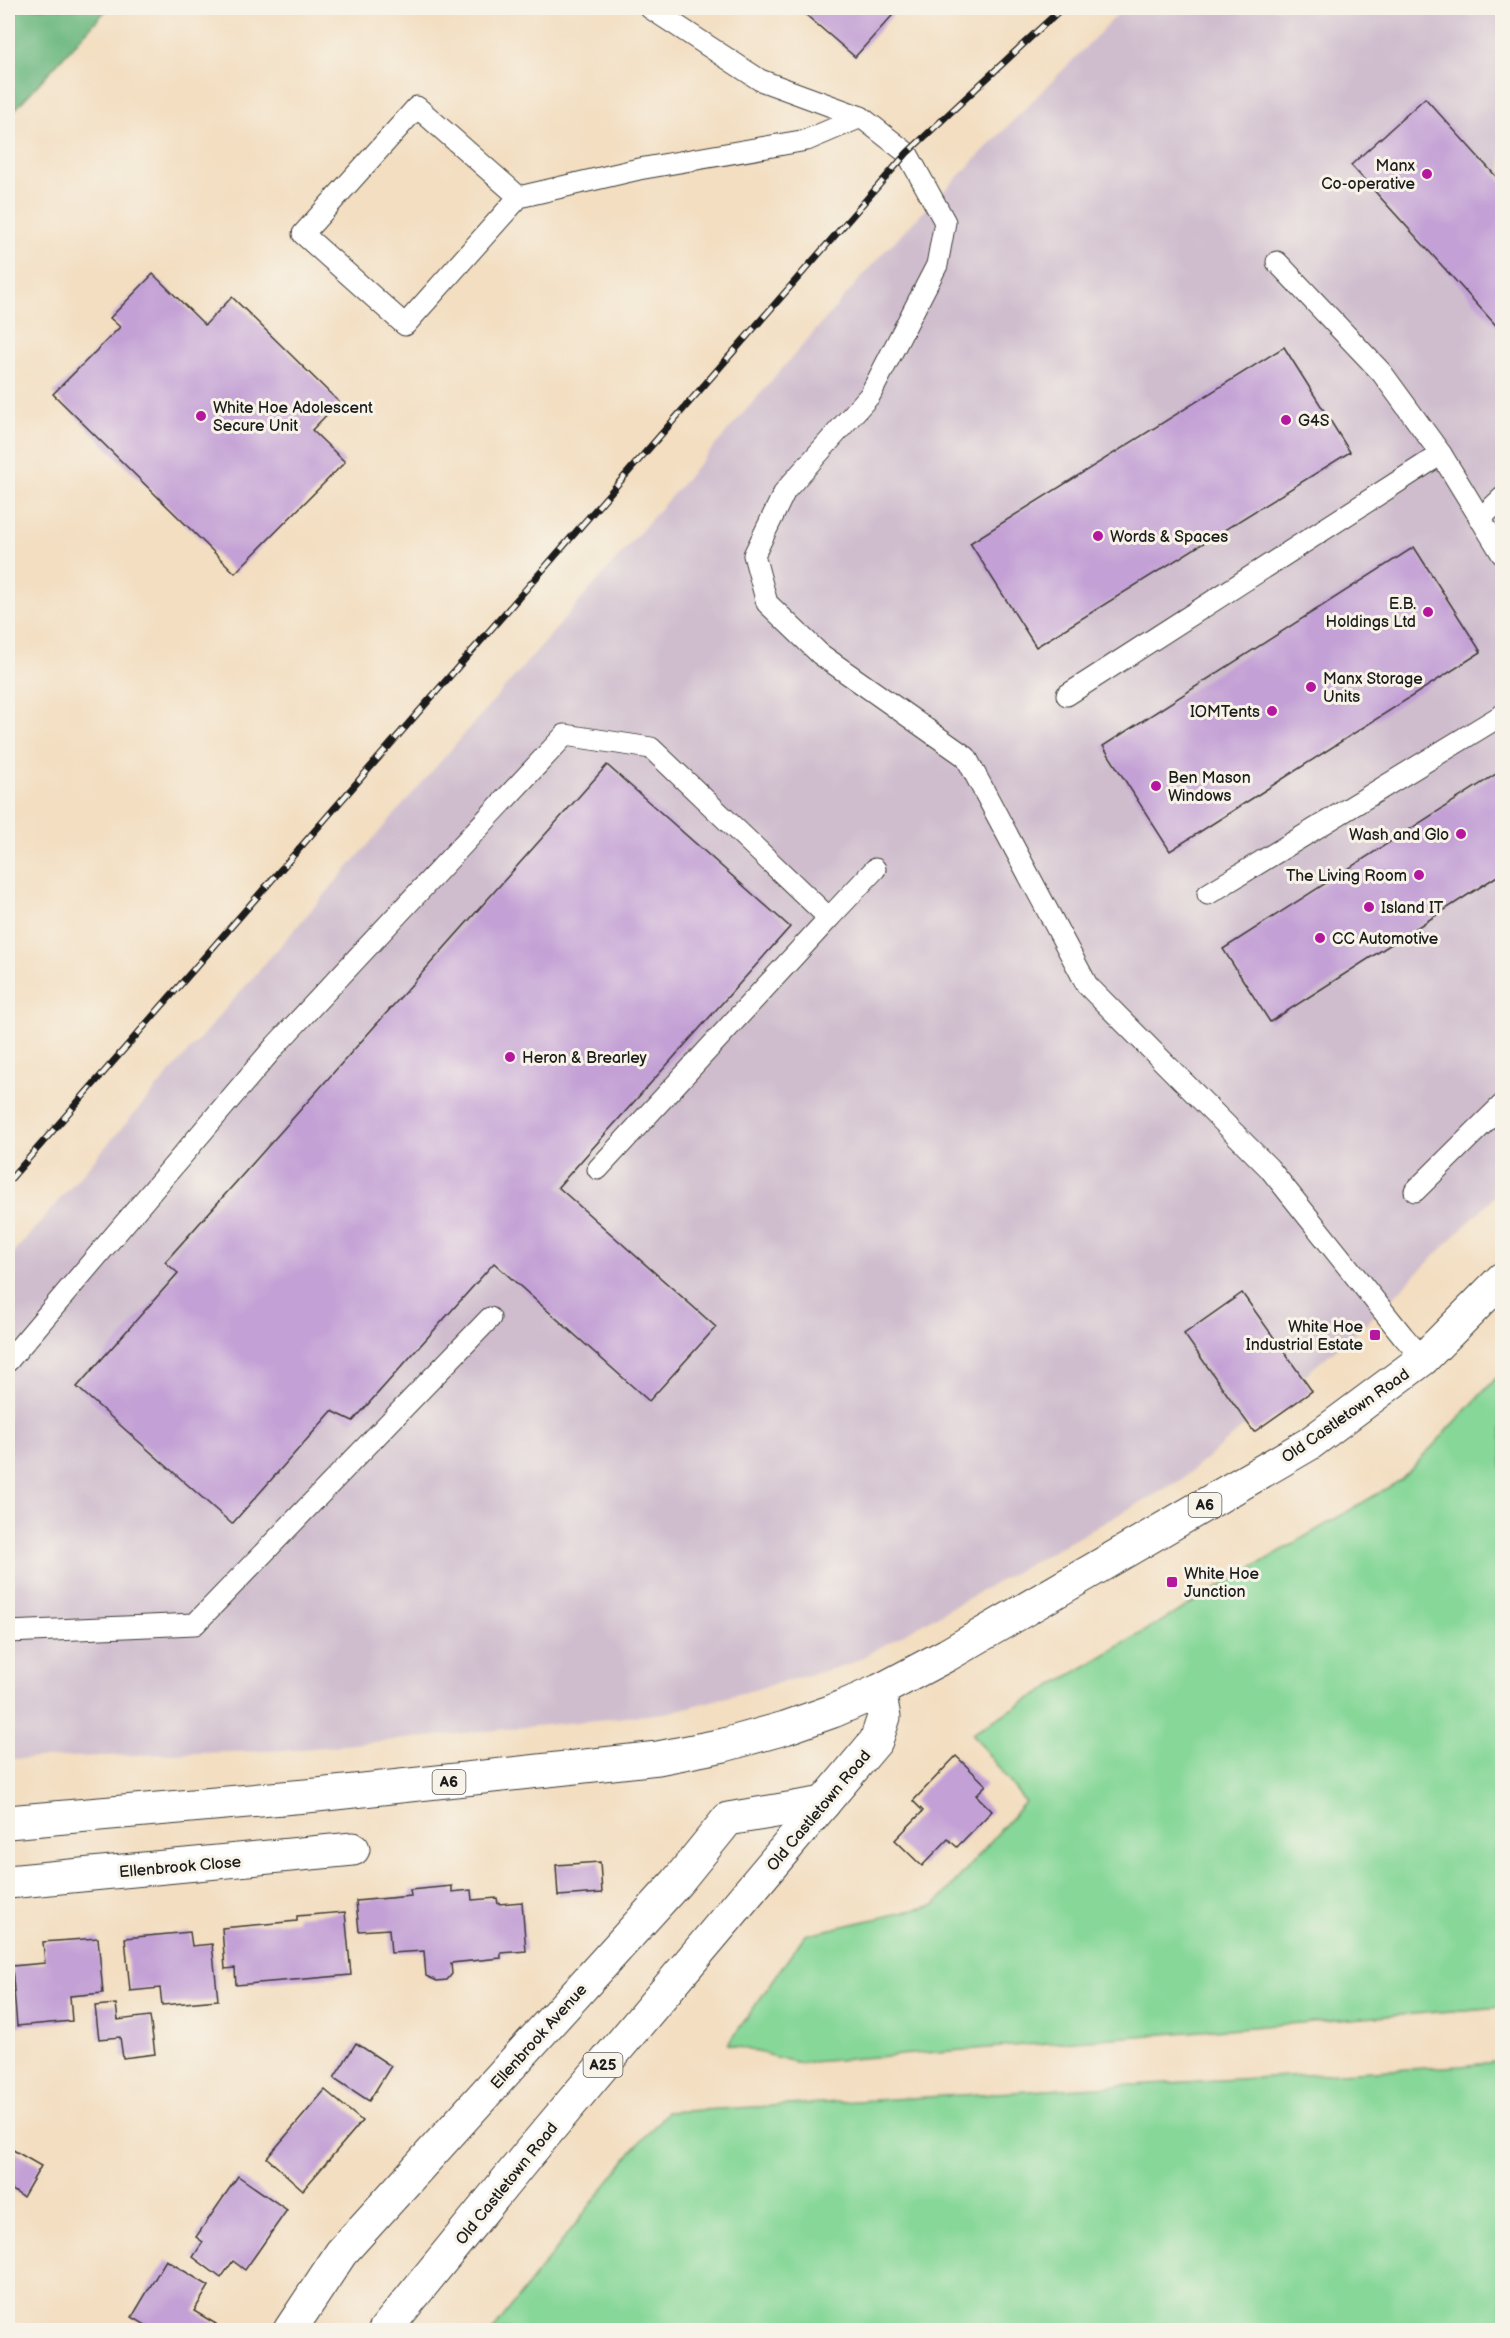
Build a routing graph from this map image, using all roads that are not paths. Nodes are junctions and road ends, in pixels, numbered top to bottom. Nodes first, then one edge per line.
1 (650, 8) edge
2 (861, 117) junction
3 (519, 197) junction
4 (1277, 262) dead end
5 (1441, 454) junction
6 (1503, 498) edge
7 (1480, 519) junction
8 (1503, 554) edge
9 (1068, 695) dead end
10 (1503, 715) edge
11 (875, 869) dead end
12 (1208, 894) dead end
13 (829, 918) junction
14 (1503, 1105) edge
15 (598, 1169) dead end
16 (1415, 1191) dead end
17 (1503, 1279) edge
18 (490, 1318) dead end
19 (1423, 1359) junction
20 (8, 1361) edge
21 (8, 1632) edge
22 (879, 1691) junction
23 (824, 1803) junction
24 (8, 1822) edge
25 (353, 1849) dead end
26 (8, 1882) edge
27 (290, 2331) edge
28 (384, 2331) edge

1 - 2 lane
2 - 3 lane
2 - 19 lane
3 - 3 lane
4 - 5 lane
5 - 7 lane
5 - 9 lane
6 - 7 lane
7 - 8 lane
10 - 12 lane
11 - 13 lane
13 - 15 lane
13 - 20 lane
14 - 16 lane
17 - 19 main road, Old Castletown Road / A6
18 - 21 lane
19 - 22 main road, Old Castletown Road / A6
22 - 23 main road, Old Castletown Road / A25
22 - 24 main road, A6
23 - 27 main road, Ellenbrook Avenue
23 - 28 main road, Old Castletown Road / A25
25 - 26 main road, Ellenbrook Close

